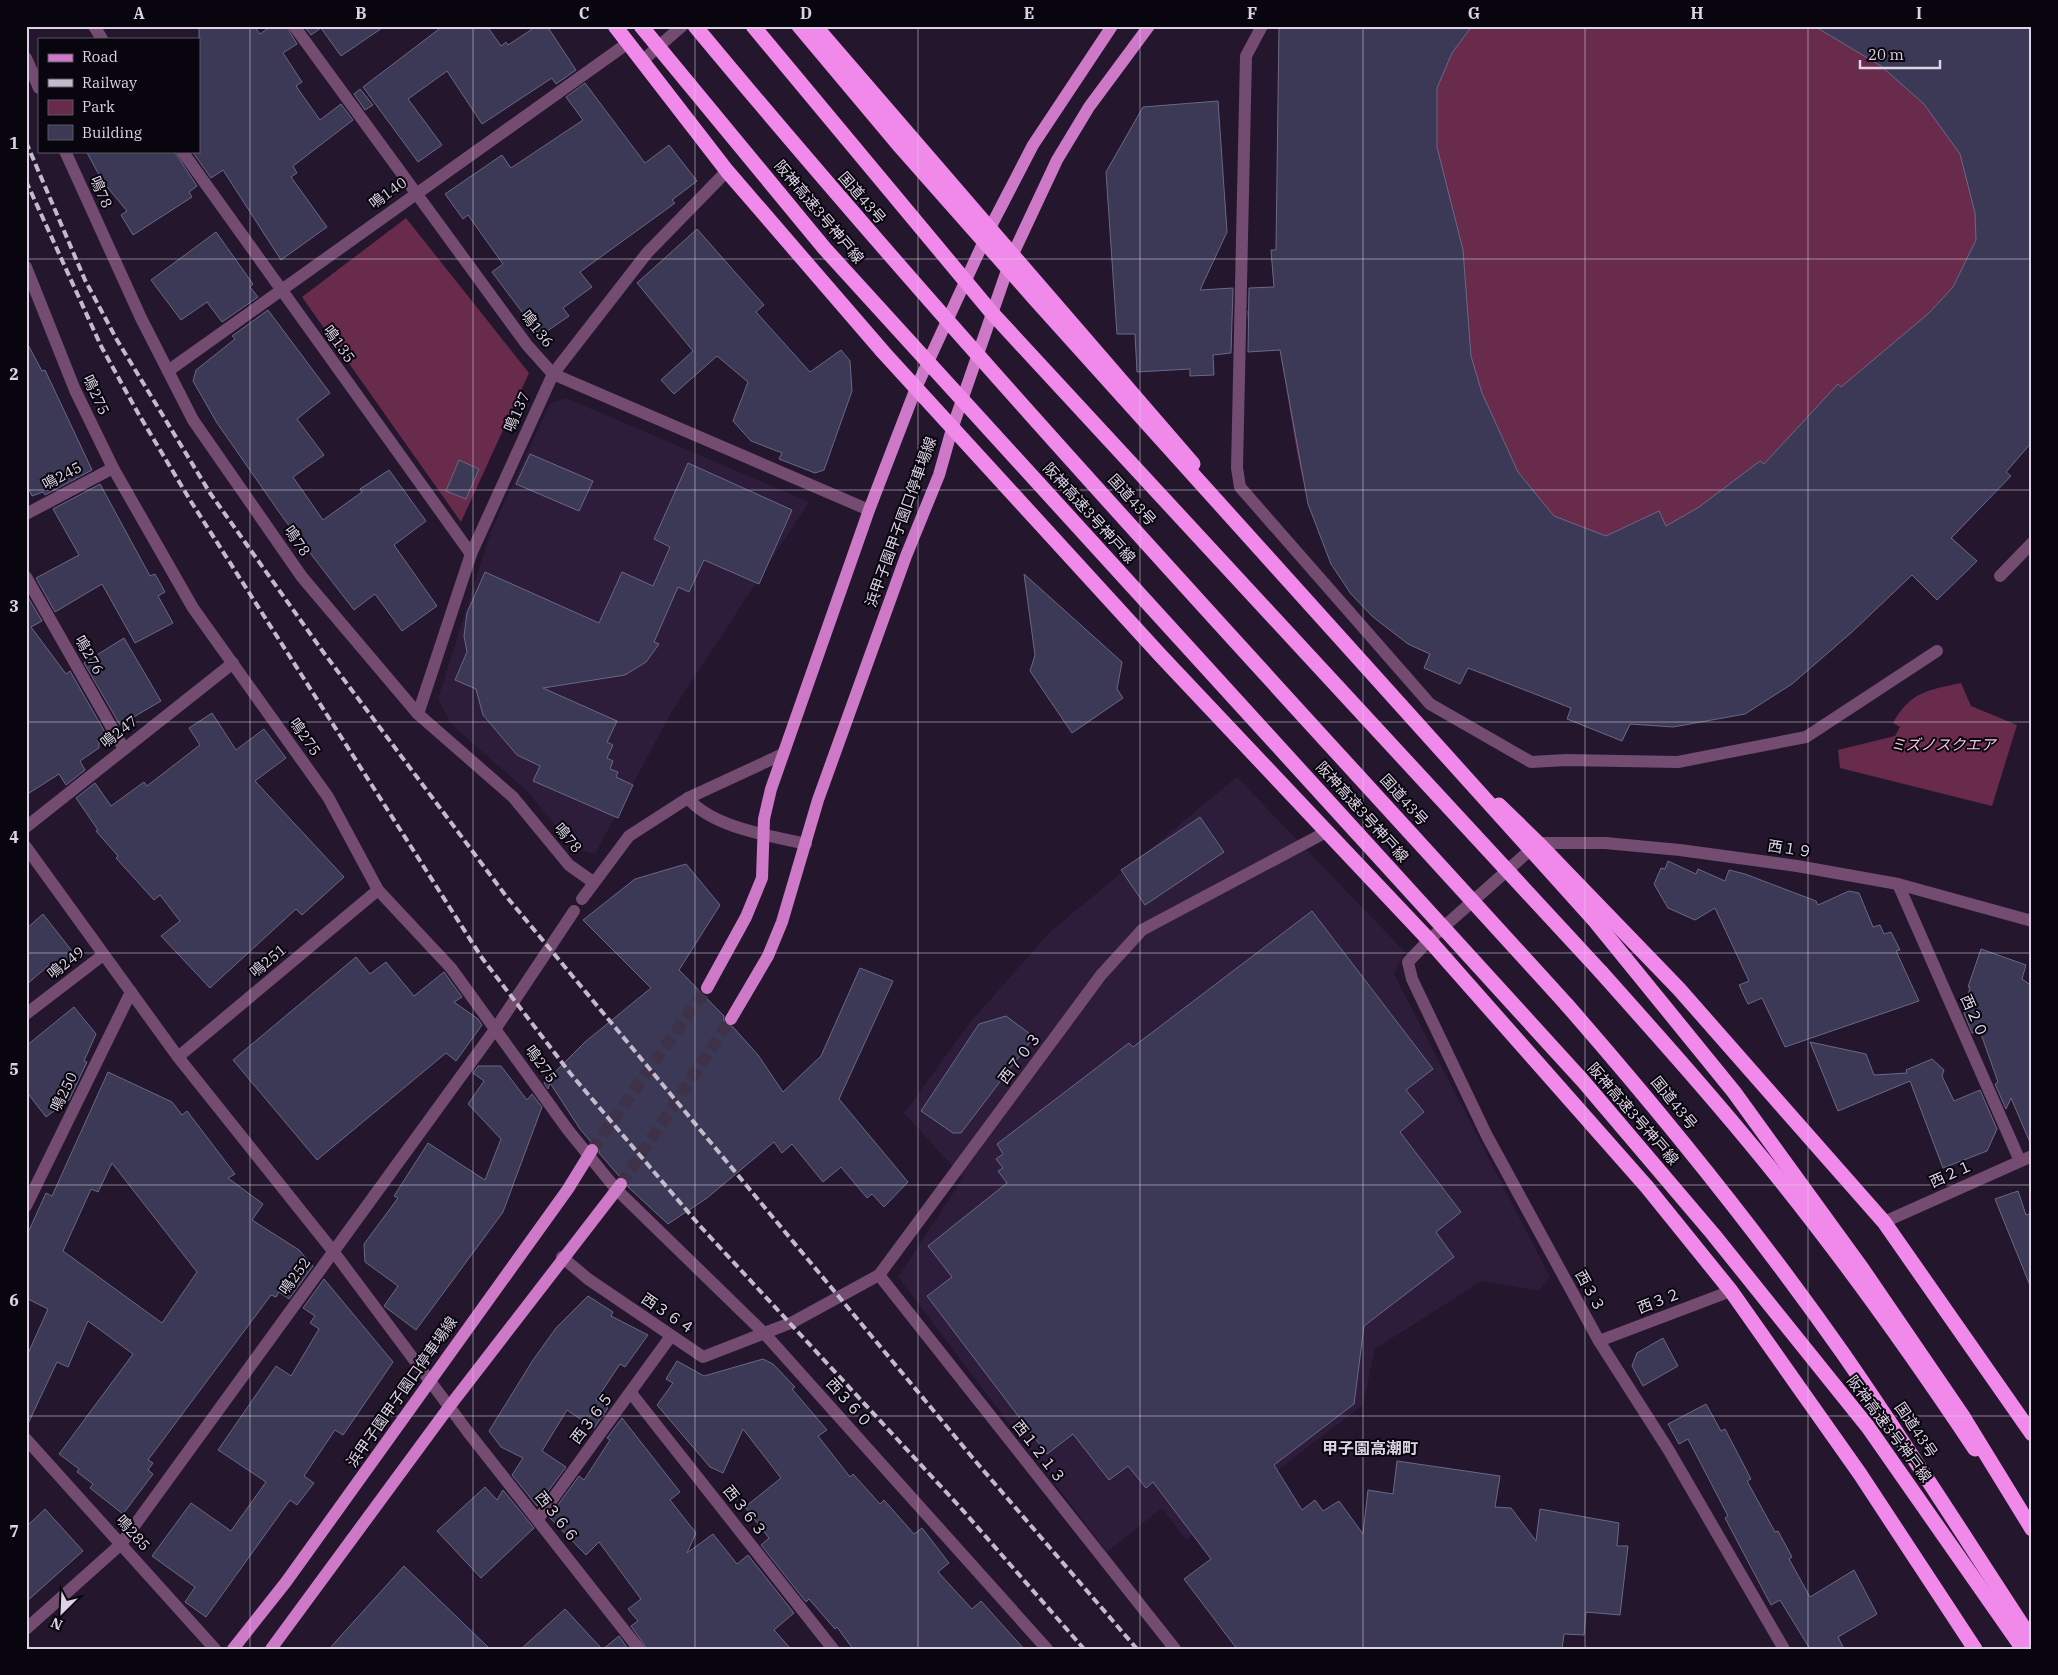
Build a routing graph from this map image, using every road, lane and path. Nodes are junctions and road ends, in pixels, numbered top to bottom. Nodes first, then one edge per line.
1 (94, 26) edge
2 (294, 26) edge
3 (615, 26) edge
4 (641, 26) edge
5 (682, 26) edge
6 (694, 26) edge
7 (753, 26) edge
8 (799, 26) edge
9 (815, 26) edge
10 (1112, 26) edge
11 (1149, 26) edge
12 (1262, 26) edge
13 (101, 38) edge
14 (628, 43) junction
15 (26, 58) edge
16 (642, 61) junction
17 (38, 86) edge
18 (66, 152) edge
19 (183, 152) edge
20 (727, 171) junction
21 (417, 193) junction
22 (990, 228) junction
23 (1012, 256) junction
24 (26, 267) edge
25 (280, 291) junction
26 (168, 371) junction
27 (553, 374) junction
28 (916, 388) junction
29 (952, 429) junction
30 (113, 468) junction
31 (869, 510) junction
32 (26, 514) edge
33 (2032, 543) edge
34 (470, 554) junction
35 (2000, 576) dead end
36 (26, 577) edge
37 (1937, 650) dead end
38 (233, 663) junction
39 (418, 714) junction
40 (124, 749) junction
41 (783, 754) junction
42 (688, 798) junction
43 (26, 827) edge
44 (1328, 831) junction
45 (764, 834) junction
46 (1538, 843) junction
47 (806, 844) junction
48 (26, 846) edge
49 (593, 882) junction
50 (1898, 884) junction
51 (378, 890) junction
52 (582, 899) dead end
53 (574, 911) dead end
54 (2032, 921) edge
55 (1429, 940) junction
56 (103, 955) junction
57 (706, 988) tunnel mouth
58 (131, 992) junction
59 (26, 1014) edge
60 (731, 1019) tunnel mouth
61 (496, 1028) junction
62 (178, 1057) junction
63 (590, 1152) junction
64 (2032, 1156) edge
65 (2020, 1162) junction
66 (618, 1186) junction
67 (26, 1206) edge
68 (1884, 1222) junction
69 (333, 1251) junction
70 (562, 1257) junction
71 (879, 1275) junction
72 (1731, 1291) junction
73 (764, 1333) junction
74 (671, 1336) junction
75 (1599, 1341) junction
76 (430, 1380) junction
77 (631, 1393) junction
78 (449, 1407) junction
79 (2032, 1434) edge
80 (26, 1439) edge
81 (538, 1518) junction
82 (2032, 1528) edge
83 (2032, 1535) edge
84 (121, 1544) junction
85 (26, 1629) edge
86 (2032, 1640) edge
87 (215, 1649) edge
88 (233, 1649) edge
89 (271, 1649) edge
90 (639, 1649) edge
91 (833, 1649) edge
92 (1047, 1649) edge
93 (1174, 1649) edge
94 (1784, 1649) edge
95 (1975, 1649) edge
96 (2023, 1649) edge

1 - 13 street
2 - 21 street, 鳴136
3 - 14 highway
4 - 96 highway, 阪神高速3号神戸線, bridge
5 - 16 street
6 - 86 highway, 国道43号, bridge
7 - 83 highway, 国道43号, bridge
8 - 82 highway, bridge
9 - 22 highway
10 - 22 main road
11 - 23 main road, 浜甲子園甲子園口停車場線
12 - 37 street
14 - 16 highway
14 - 21 street, 鳴140
15 - 17 street
16 - 20 highway
18 - 26 street, 鳴78
19 - 25 street, 鳴135
20 - 27 street, 鳴137
20 - 28 highway
21 - 25 street, 鳴140
21 - 27 street, 鳴136
22 - 23 highway
22 - 28 main road
23 - 29 main road, 浜甲子園甲子園口停車場線
23 - 46 highway
24 - 30 street, 鳴275
25 - 26 street, 鳴140
25 - 34 street, 鳴135
26 - 39 street, 鳴78
27 - 31 street, 鳴136
27 - 34 street, 鳴137
28 - 29 highway
28 - 31 main road
29 - 44 highway
29 - 47 main road, 浜甲子園甲子園口停車場線
30 - 32 street, 鳴245
30 - 38 street, 鳴275
31 - 41 main road
33 - 35 street
34 - 39 street, 鳴137
36 - 40 street, 鳴276
38 - 40 street, 鳴247
38 - 51 street, 鳴275
39 - 49 street, 鳴78
40 - 43 street, 鳴247
41 - 42 street
41 - 45 main road
42 - 45 street
42 - 49 street
44 - 55 highway
44 - 71 street, 西７０３
45 - 47 street
45 - 57 main road
46 - 50 street, 西１９
46 - 55 street
46 - 68 highway
47 - 60 main road, 浜甲子園甲子園口停車場線
48 - 56 street, 西３６６
49 - 52 street
50 - 54 street, 西１９
50 - 65 street, 西２０
51 - 61 street, 鳴275
51 - 62 street, 鳴251
53 - 61 street, 鳴252
55 - 72 highway
55 - 75 street, 西３３
56 - 58 street, 西３６６
56 - 59 street, 鳴249
58 - 62 street, 西３６６
58 - 67 street, 鳴250
61 - 63 street, 鳴275
61 - 69 street, 鳴252
62 - 69 street, 西３６６
63 - 66 street, 鳴275
63 - 76 main road, 浜甲子園甲子園口停車場線
64 - 65 street, 西２１
65 - 68 street, 西２１
66 - 70 main road
66 - 73 street, 西３６０
68 - 79 highway
69 - 76 street, 西３６６
69 - 84 street, 鳴252
70 - 74 street, 西３６４
70 - 78 main road
71 - 73 street, 西７０３
71 - 93 street, 西１２１３
72 - 75 street, 西３２
72 - 95 highway
73 - 74 street, 西３６４
73 - 92 street, 西３６０
74 - 77 street, 西３６５
75 - 94 street, 西３３
76 - 78 street, 西３６６
76 - 88 main road, 浜甲子園甲子園口停車場線
77 - 81 street, 西３６５
77 - 91 street, 西３６３
78 - 81 street, 西３６６
78 - 89 main road
80 - 84 street, 鳴285
81 - 90 street, 西３６６
84 - 85 street, 鳴252
84 - 87 street, 鳴285

